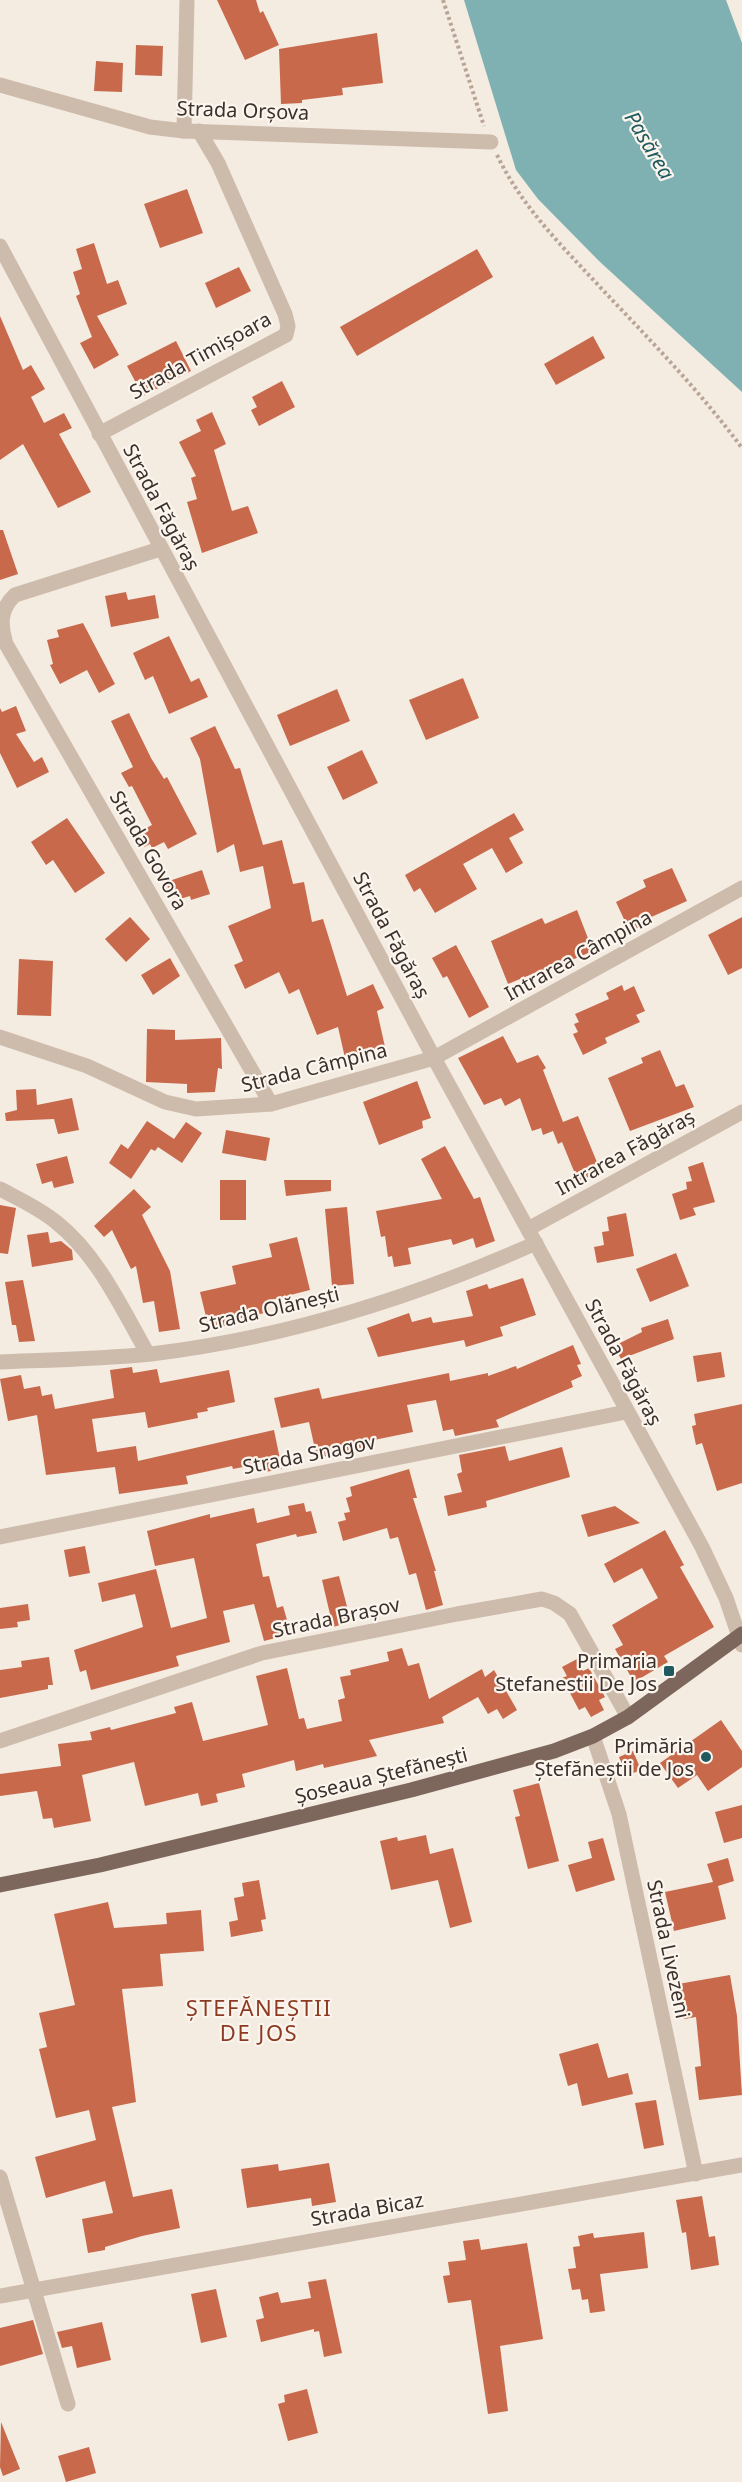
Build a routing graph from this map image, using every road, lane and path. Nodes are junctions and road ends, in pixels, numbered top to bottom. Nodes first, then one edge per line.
1 (187, 0) edge
2 (443, 0) edge
3 (0, 85) edge
4 (192, 131) junction
5 (491, 141) junction
6 (0, 246) edge
7 (99, 434) junction
8 (742, 448) edge
9 (160, 549) junction
10 (0, 614) edge
11 (742, 888) edge
12 (0, 1036) edge
13 (434, 1058) junction
14 (271, 1104) junction
15 (742, 1112) edge
16 (0, 1190) edge
17 (528, 1228) junction
18 (536, 1243) junction
19 (148, 1354) junction
20 (0, 1362) edge
21 (626, 1412) junction
22 (0, 1537) edge
23 (742, 1638) edge
24 (628, 1717) junction
25 (593, 1736) junction
26 (0, 1741) edge
27 (0, 1885) edge
28 (742, 2165) edge
29 (696, 2174) junction
30 (0, 2177) edge
31 (34, 2288) junction
32 (0, 2296) edge
33 (68, 2404) dead end

1 - 4 street
2 - 5 path
3 - 4 street, Strada Orșova
4 - 5 street, Strada Orșova
4 - 7 street, Strada Timișoara
5 - 8 path
6 - 7 street, Strada Făgăraș
7 - 9 street, Strada Făgăraș
9 - 10 street, Strada Govora
9 - 13 street, Strada Făgăraș
10 - 14 street, Strada Govora
11 - 13 street, Intrarea Câmpina
12 - 14 street, Strada Câmpina
13 - 14 street, Strada Câmpina
13 - 17 street, Strada Făgăraș
15 - 17 street, Intrarea Făgăraș
16 - 19 street
17 - 18 street, Strada Făgăraș
18 - 19 street, Strada Olănești
18 - 21 street, Strada Făgăraș
19 - 20 street, Strada Olănești
21 - 22 street, Strada Snagov
21 - 23 street, Strada Făgăraș
23 - 24 main road, Șoseaua Ștefănești
24 - 25 main road, Șoseaua Ștefănești
24 - 26 street, Strada Brașov
25 - 27 main road, Șoseaua Ștefănești
25 - 29 street, Strada Livezeni
28 - 29 street, Strada Bicaz
29 - 31 street, Strada Bicaz
30 - 31 street
31 - 32 street, Strada Bicaz
31 - 33 street

